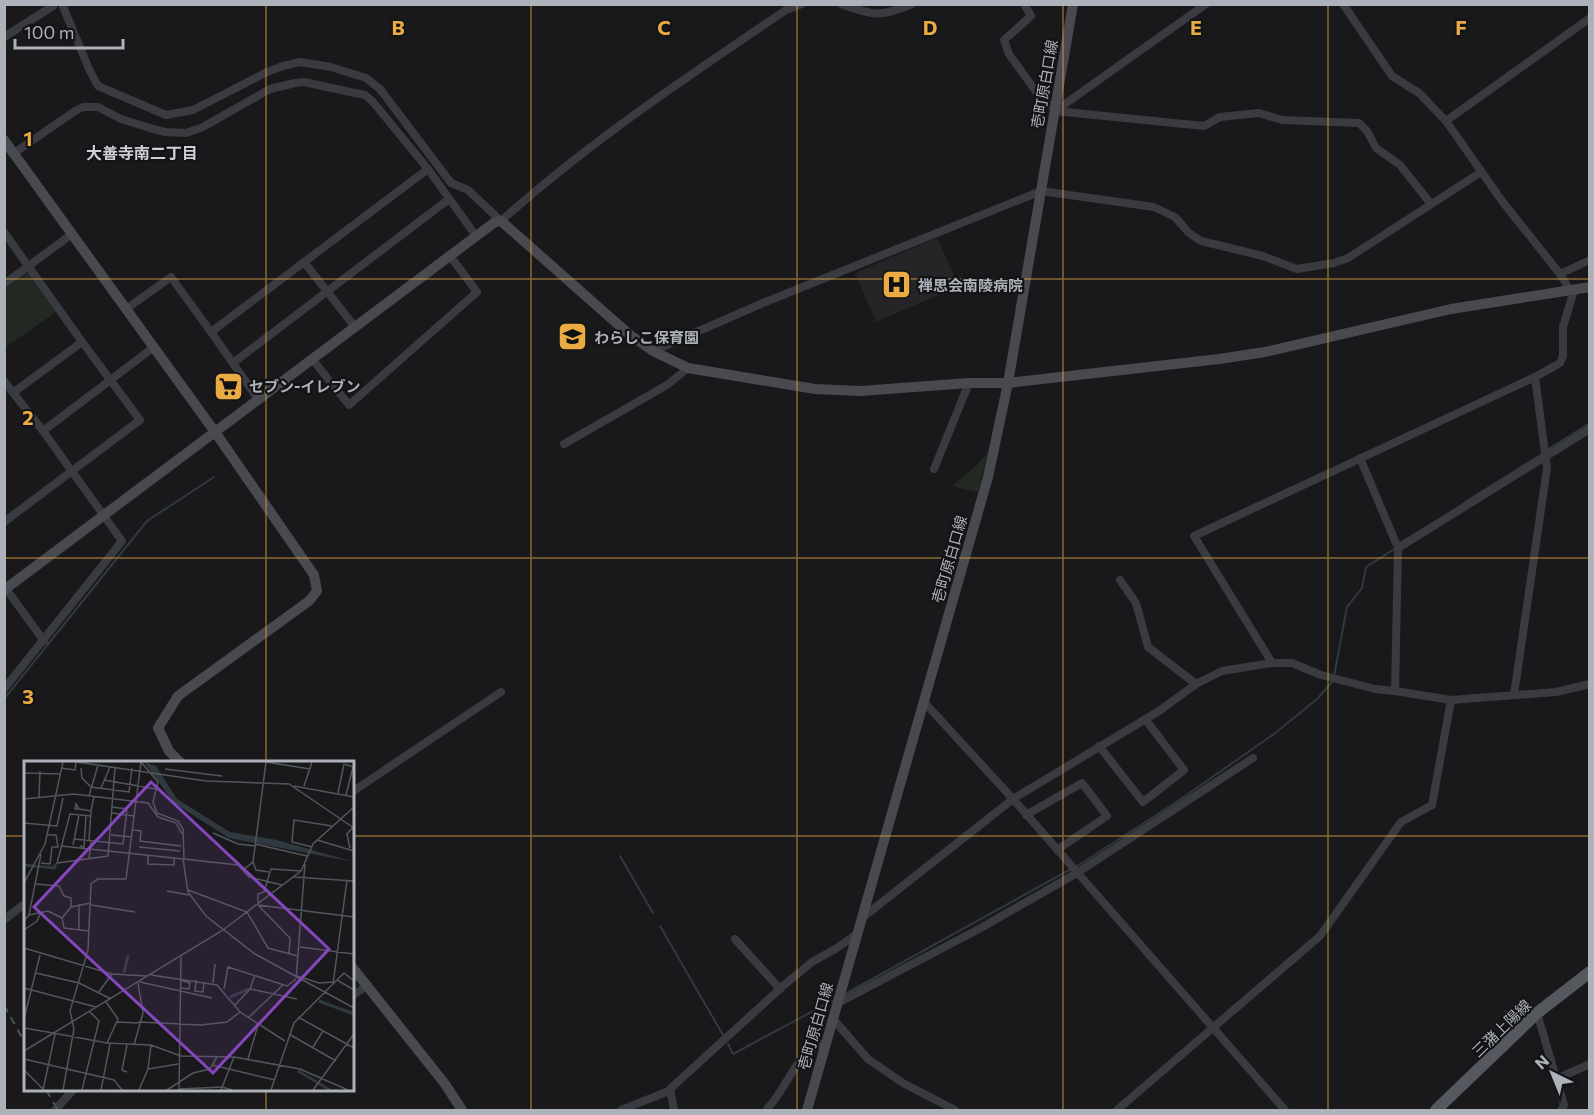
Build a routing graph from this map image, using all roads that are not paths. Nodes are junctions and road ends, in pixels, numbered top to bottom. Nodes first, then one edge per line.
1 (62, 4) edge
2 (802, 4) edge
3 (840, 4) edge
4 (912, 4) edge
5 (1024, 4) edge
6 (1073, 4) edge
7 (1206, 4) edge
8 (1343, 4) edge
9 (53, 6) edge
10 (1590, 18) edge
11 (4, 37) edge
12 (1055, 108) junction
13 (1446, 121) junction
14 (4, 140) edge
15 (9, 156) edge
16 (428, 170) junction
17 (1480, 172) junction
18 (1041, 191) junction
19 (449, 199) junction
20 (1431, 204) junction
21 (501, 221) junction
22 (4, 232) edge
23 (72, 234) junction
24 (476, 236) junction
25 (450, 256) junction
26 (1590, 260) edge
27 (304, 262) junction
28 (29, 266) junction
29 (1560, 274) junction
30 (4, 284) edge
31 (1590, 287) edge
32 (1572, 290) junction
33 (327, 292) junction
34 (126, 309) junction
35 (355, 327) junction
36 (211, 332) junction
37 (82, 342) junction
38 (154, 347) junction
39 (653, 351) junction
40 (312, 359) junction
41 (233, 363) junction
42 (688, 368) junction
43 (1535, 377) junction
44 (111, 380) junction
45 (4, 381) edge
46 (969, 383) junction
47 (1008, 383) junction
48 (14, 392) junction
49 (258, 399) junction
50 (1590, 429) edge
51 (43, 431) junction
52 (215, 432) junction
53 (564, 444) dead end
54 (1546, 454) junction
55 (1360, 458) junction
56 (934, 470) dead end
57 (71, 471) junction
58 (104, 514) junction
59 (4, 522) edge
60 (1398, 548) junction
61 (1120, 580) dead end
62 (5, 588) edge
63 (44, 641) junction
64 (1272, 663) junction
65 (1196, 684) junction
66 (1590, 684) edge
67 (5, 688) edge
68 (1395, 691) junction
69 (501, 692) dead end
70 (1514, 695) junction
71 (1451, 700) junction
72 (924, 702) junction
73 (1145, 719) junction
74 (1099, 746) junction
75 (1253, 758) dead end
76 (179, 761) edge
77 (354, 791) edge
78 (1013, 799) junction
79 (1026, 815) junction
80 (1057, 850) junction
81 (1077, 873) junction
82 (24, 905) edge
83 (862, 918) junction
84 (4, 920) edge
85 (858, 933) junction
86 (735, 939) dead end
87 (354, 969) edge
88 (1590, 972) edge
89 (368, 985) junction
90 (780, 988) junction
91 (354, 995) edge
92 (838, 1003) junction
93 (1537, 1013) junction
94 (833, 1019) junction
95 (1213, 1027) junction
96 (826, 1042) junction
97 (1590, 1064) edge
98 (1556, 1079) junction
99 (71, 1091) edge
100 (669, 1091) junction
101 (460, 1107) edge
102 (766, 1109) dead end
103 (55, 1110) edge
104 (621, 1110) edge
105 (674, 1110) edge
106 (807, 1110) edge
107 (955, 1110) edge
108 (1117, 1110) edge
109 (1285, 1110) edge
110 (1436, 1110) edge
111 (1560, 1110) edge

1 - 21 street
2 - 21 street
3 - 4 street
5 - 12 street
6 - 12 street, 壱町原白口線
7 - 12 street
8 - 13 street
9 - 11 street
10 - 13 street
12 - 18 street, 壱町原白口線
12 - 20 street
13 - 17 street
14 - 15 street
15 - 16 street
15 - 23 street
16 - 19 street
16 - 27 street
17 - 20 street
17 - 29 street
18 - 20 street
18 - 39 street
18 - 47 street, 壱町原白口線
19 - 24 street
19 - 33 street
21 - 24 street
21 - 39 street
22 - 28 street
23 - 28 street
23 - 34 street
24 - 25 street
25 - 35 street
25 - 40 street
26 - 29 street
27 - 33 street
27 - 36 street
28 - 30 street
28 - 37 street
29 - 32 street
31 - 32 street
32 - 43 street
32 - 47 street
33 - 35 street
33 - 41 street
34 - 36 street
34 - 38 street
35 - 40 street
36 - 41 street
37 - 44 street
37 - 48 street
38 - 44 street
38 - 52 street
39 - 42 street
40 - 49 street
41 - 49 street
42 - 46 street
42 - 53 street
43 - 54 street
43 - 55 street
44 - 51 street
44 - 57 street
45 - 48 street
46 - 47 street
46 - 56 street
47 - 72 street, 壱町原白口線
48 - 51 street
49 - 52 street
50 - 54 street
51 - 57 street
52 - 58 street
52 - 76 street
54 - 60 street
54 - 70 street
55 - 60 street
55 - 64 street
57 - 58 street
57 - 59 street
58 - 62 street
58 - 63 street
60 - 68 street
61 - 65 street
62 - 63 street
63 - 67 street
64 - 65 street
64 - 68 street
65 - 73 street
66 - 70 street
68 - 71 street
69 - 77 street
70 - 71 street
71 - 95 street
72 - 78 street
72 - 83 street, 壱町原白口線
73 - 74 street
73 - 74 street
74 - 78 street
75 - 81 street
78 - 79 street
78 - 83 street
79 - 80 street
79 - 80 street
80 - 81 street
81 - 92 street
81 - 95 street
82 - 84 street
83 - 85 street, 壱町原白口線
85 - 90 street
85 - 92 street, 壱町原白口線
86 - 90 street
87 - 89 street
88 - 93 main road, 三潴上陽線
89 - 91 street
89 - 101 street
90 - 100 street
92 - 94 street, 壱町原白口線
93 - 98 street
93 - 110 main road, 三潴上陽線
94 - 96 street, 壱町原白口線
94 - 107 street
95 - 108 street
95 - 109 street
96 - 102 street
96 - 106 street, 壱町原白口線
97 - 98 street
98 - 111 street
99 - 103 street
100 - 104 street
100 - 105 street

